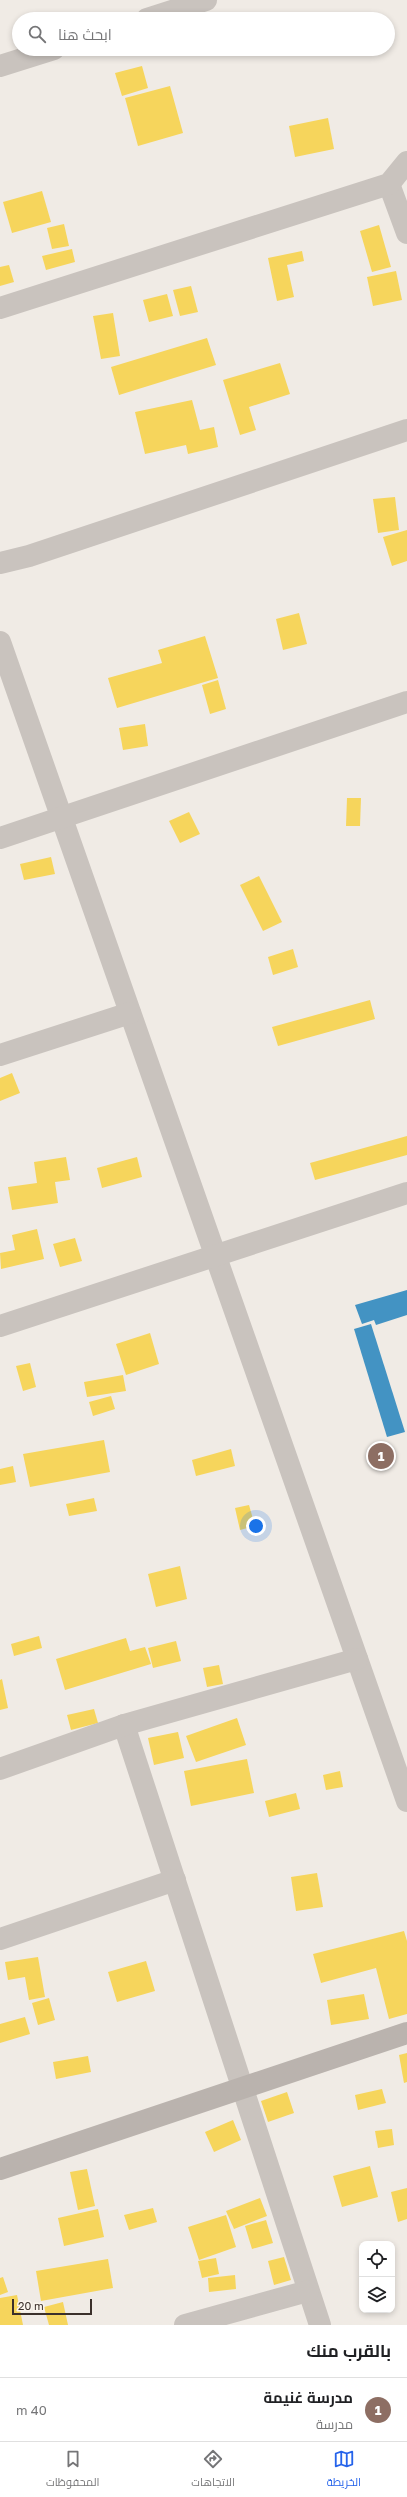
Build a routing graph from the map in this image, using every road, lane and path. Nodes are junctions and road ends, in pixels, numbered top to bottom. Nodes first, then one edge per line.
1 (206, 0) edge
2 (169, 12) edge
3 (32, 56) edge
4 (0, 66) edge
5 (407, 162) edge
6 (389, 184) junction
7 (407, 233) edge
8 (0, 308) edge
9 (407, 430) edge
10 (0, 563) edge
11 (0, 642) edge
12 (407, 702) edge
13 (61, 816) junction
14 (0, 838) edge
15 (130, 1013) junction
16 (0, 1055) edge
17 (407, 1193) edge
18 (216, 1257) junction
19 (0, 1326) edge
20 (358, 1659) junction
21 (124, 1725) junction
22 (0, 1769) edge
23 (407, 1801) edge
24 (174, 1880) junction
25 (0, 1939) edge
26 (407, 2032) edge
27 (242, 2088) junction
28 (0, 2169) edge
29 (308, 2291) junction
30 (185, 2325) edge
31 (320, 2325) edge

1 - 2 street
3 - 4 street
5 - 6 street
6 - 7 street
6 - 8 street
9 - 10 street
11 - 13 street
12 - 13 street
13 - 14 street
13 - 15 street
15 - 16 street
15 - 18 street
17 - 18 street
18 - 19 street
18 - 20 street
20 - 21 street
20 - 23 street
21 - 22 street
21 - 24 street
24 - 25 street
24 - 27 street
26 - 27 street
27 - 28 street
27 - 29 street
29 - 30 street
29 - 31 street

